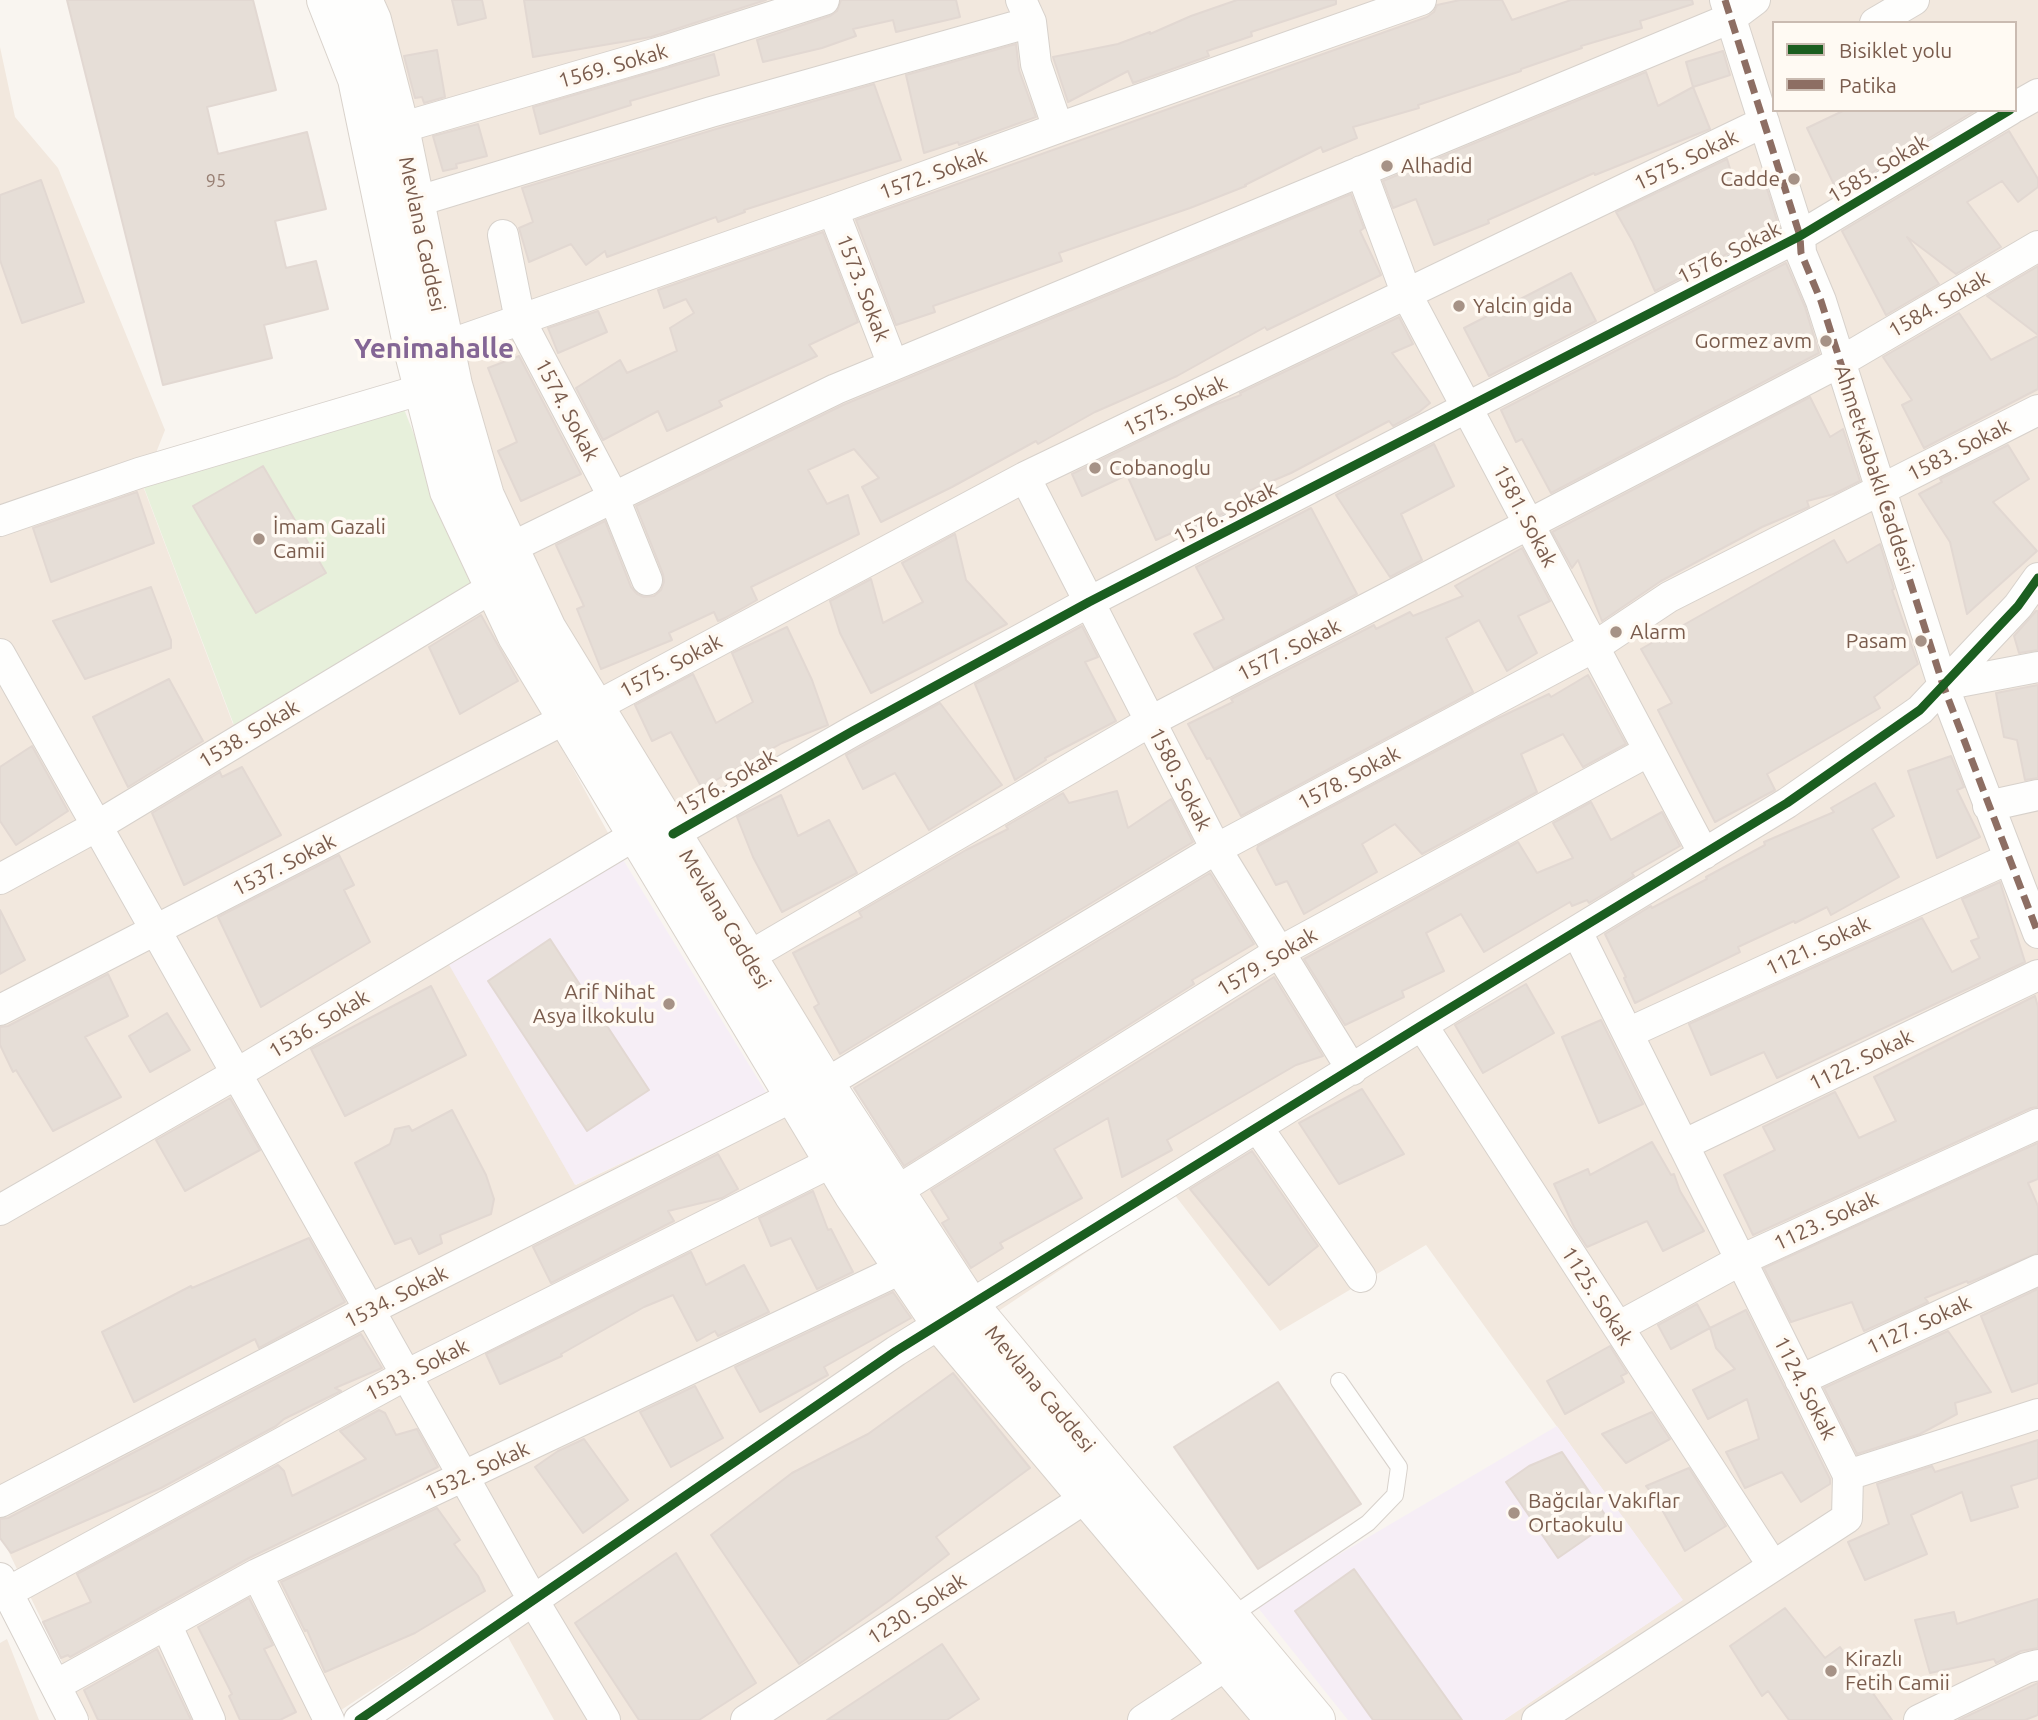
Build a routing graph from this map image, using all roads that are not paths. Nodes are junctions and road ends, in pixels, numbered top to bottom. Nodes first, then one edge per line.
1 (326, 0) edge
2 (363, 0) edge
3 (824, 0) edge
4 (1420, 0) edge
5 (1755, 0) edge
6 (1914, 0) edge
7 (1728, 9) edge
8 (1026, 11) edge
9 (1878, 21) edge
10 (1764, 87) edge
11 (2038, 94) edge
12 (2017, 106) edge
13 (2007, 112) edge
14 (1764, 122) junction
15 (400, 128) junction
16 (1058, 128) junction
17 (1362, 171) junction
18 (415, 202) junction
19 (833, 211) junction
20 (503, 235) dead end
21 (1800, 236) junction
22 (2038, 246) edge
23 (1407, 295) junction
24 (520, 320) junction
25 (444, 346) junction
26 (1840, 362) junction
27 (892, 365) junction
28 (423, 389) junction
29 (1467, 407) junction
30 (2038, 410) edge
31 (1025, 477) junction
32 (1881, 489) junction
33 (614, 498) junction
34 (0, 521) edge
35 (1530, 526) junction
36 (510, 548) junction
37 (2038, 578) edge
38 (647, 580) dead end
39 (495, 586) junction
40 (1089, 602) junction
41 (1594, 646) junction
42 (0, 654) edge
43 (2038, 667) edge
44 (1943, 685) junction
45 (581, 713) junction
46 (1151, 721) junction
47 (1649, 751) junction
48 (2038, 794) edge
49 (1988, 806) junction
50 (97, 826) junction
51 (655, 834) junction
52 (1216, 849) junction
53 (1704, 854) junction
54 (2008, 859) junction
55 (0, 879) edge
56 (156, 931) junction
57 (1577, 932) junction
58 (2038, 933) edge
59 (1279, 952) junction
60 (748, 957) junction
61 (2038, 975) edge
62 (0, 1010) edge
63 (1422, 1025) junction
64 (1628, 1033) junction
65 (1352, 1070) junction
66 (236, 1074) junction
67 (810, 1090) junction
68 (2038, 1124) edge
69 (1258, 1128) junction
70 (1684, 1145) junction
71 (834, 1161) junction
72 (895, 1192) junction
73 (0, 1210) edge
74 (1741, 1260) junction
75 (903, 1268) junction
76 (2038, 1270) edge
77 (1361, 1277) dead end
78 (369, 1310) junction
79 (955, 1315) junction
80 (1618, 1327) junction
81 (406, 1375) junction
82 (1800, 1380) junction
83 (1339, 1381) dead end
84 (2038, 1414) edge
85 (1848, 1475) junction
86 (463, 1477) junction
87 (1087, 1497) junction
88 (0, 1502) edge
89 (1773, 1566) junction
90 (257, 1574) junction
91 (4, 1585) edge
92 (533, 1600) junction
93 (1230, 1616) junction
94 (166, 1623) junction
95 (1228, 1664) junction
96 (2038, 1665) edge
97 (56, 1685) junction
98 (73, 1720) edge
99 (210, 1720) edge
100 (328, 1720) edge
101 (359, 1720) edge
102 (605, 1720) edge
103 (746, 1720) edge
104 (1143, 1720) edge
105 (1275, 1720) edge
106 (1316, 1720) edge
107 (1537, 1720) edge
108 (1919, 1720) edge

1 - 28 main road, Mevlana Caddesi
2 - 15 main road, Mevlana Caddesi
3 - 15 street, 1569. Sokak
4 - 16 street, 1572. Sokak
5 - 7 street
6 - 9 street
7 - 10 street, Ahmet Kabaklı Caddesi
7 - 17 street
8 - 16 street
8 - 18 street
10 - 14 street, Ahmet Kabaklı Caddesi
11 - 12 street
13 - 21 street, 1585. Sokak
14 - 21 street, Ahmet Kabaklı Caddesi
14 - 23 street, 1575. Sokak
15 - 18 main road, Mevlana Caddesi
16 - 19 street, 1572. Sokak
17 - 23 street, 1581. Sokak
17 - 27 street
18 - 25 main road, Mevlana Caddesi
19 - 24 street, 1572. Sokak
19 - 27 street, 1573. Sokak
20 - 24 street, 1574. Sokak
21 - 26 street, Ahmet Kabaklı Caddesi
21 - 29 street, 1576. Sokak
22 - 26 street, 1584. Sokak
23 - 29 street, 1581. Sokak
23 - 31 street, 1575. Sokak
24 - 25 street, 1572. Sokak
24 - 33 street, 1574. Sokak
25 - 36 main road, Mevlana Caddesi
26 - 32 street, Ahmet Kabaklı Caddesi
26 - 35 street, 1577. Sokak
27 - 33 street
28 - 34 street
28 - 39 main road, Mevlana Caddesi
29 - 35 street, 1581. Sokak
29 - 40 street, 1576. Sokak
30 - 32 street, 1583. Sokak
31 - 40 street, 1580. Sokak
31 - 45 street, 1575. Sokak
32 - 41 street, 1578. Sokak
32 - 44 street, Ahmet Kabaklı Caddesi
33 - 36 street
33 - 38 street, 1574. Sokak
35 - 41 street, 1581. Sokak
35 - 46 street, 1577. Sokak
36 - 45 main road, Mevlana Caddesi
37 - 44 street
39 - 45 main road, Mevlana Caddesi
39 - 50 street, 1538. Sokak
40 - 46 street, 1580. Sokak
40 - 51 street, 1576. Sokak
41 - 47 street, 1581. Sokak
41 - 52 street, 1578. Sokak
42 - 50 street
43 - 44 street
44 - 49 street, Ahmet Kabaklı Caddesi
44 - 53 street
45 - 51 main road, Mevlana Caddesi
45 - 56 street, 1537. Sokak
46 - 52 street, 1580. Sokak
46 - 60 street, 1577. Sokak
47 - 53 street, 1581. Sokak
47 - 59 street, 1579. Sokak
48 - 49 street
49 - 54 street, Ahmet Kabaklı Caddesi
50 - 55 street, 1538. Sokak
50 - 56 street
51 - 60 main road, Mevlana Caddesi
51 - 66 street, 1536. Sokak
51 - 67 main road, Mevlana Caddesi
52 - 59 street, 1580. Sokak
52 - 67 street, 1578. Sokak
53 - 57 street
54 - 58 street, Ahmet Kabaklı Caddesi
54 - 64 street, 1121. Sokak
56 - 62 street, 1537. Sokak
56 - 66 street
57 - 63 street
57 - 64 street, 1124. Sokak
59 - 65 street, 1580. Sokak
59 - 72 street, 1579. Sokak
60 - 67 main road, Mevlana Caddesi
61 - 70 street, 1122. Sokak
63 - 65 street
63 - 80 street, 1125. Sokak
64 - 70 street, 1124. Sokak
65 - 69 street
66 - 73 street, 1536. Sokak
66 - 78 street
67 - 71 main road, Mevlana Caddesi
67 - 72 main road, Mevlana Caddesi
67 - 78 street, 1534. Sokak
68 - 74 street, 1123. Sokak
69 - 77 street
69 - 79 street
70 - 74 street, 1124. Sokak
71 - 75 main road, Mevlana Caddesi
71 - 81 street, 1533. Sokak
72 - 79 main road, Mevlana Caddesi
74 - 80 street, 1123. Sokak
74 - 82 street, 1124. Sokak
75 - 79 main road, Mevlana Caddesi
75 - 86 street, 1532. Sokak
76 - 82 street, 1127. Sokak
78 - 81 street
78 - 88 street, 1534. Sokak
79 - 87 main road, Mevlana Caddesi
79 - 92 street
79 - 93 main road, Mevlana Caddesi
80 - 89 street, 1125. Sokak
81 - 86 street
81 - 91 street, 1533. Sokak
82 - 85 street, 1124. Sokak
83 - 93 lane
84 - 85 street
85 - 89 street, 1124. Sokak
86 - 90 street, 1532. Sokak
86 - 92 street
87 - 95 main road, Mevlana Caddesi
87 - 103 street, 1230. Sokak
89 - 107 street, 1124. Sokak
90 - 94 street, 1532. Sokak
90 - 100 street
91 - 97 street
92 - 101 street
92 - 102 street
93 - 106 main road, Mevlana Caddesi
94 - 97 street, 1532. Sokak
94 - 99 street
95 - 104 street
95 - 105 main road, Mevlana Caddesi
96 - 108 street
97 - 98 street

